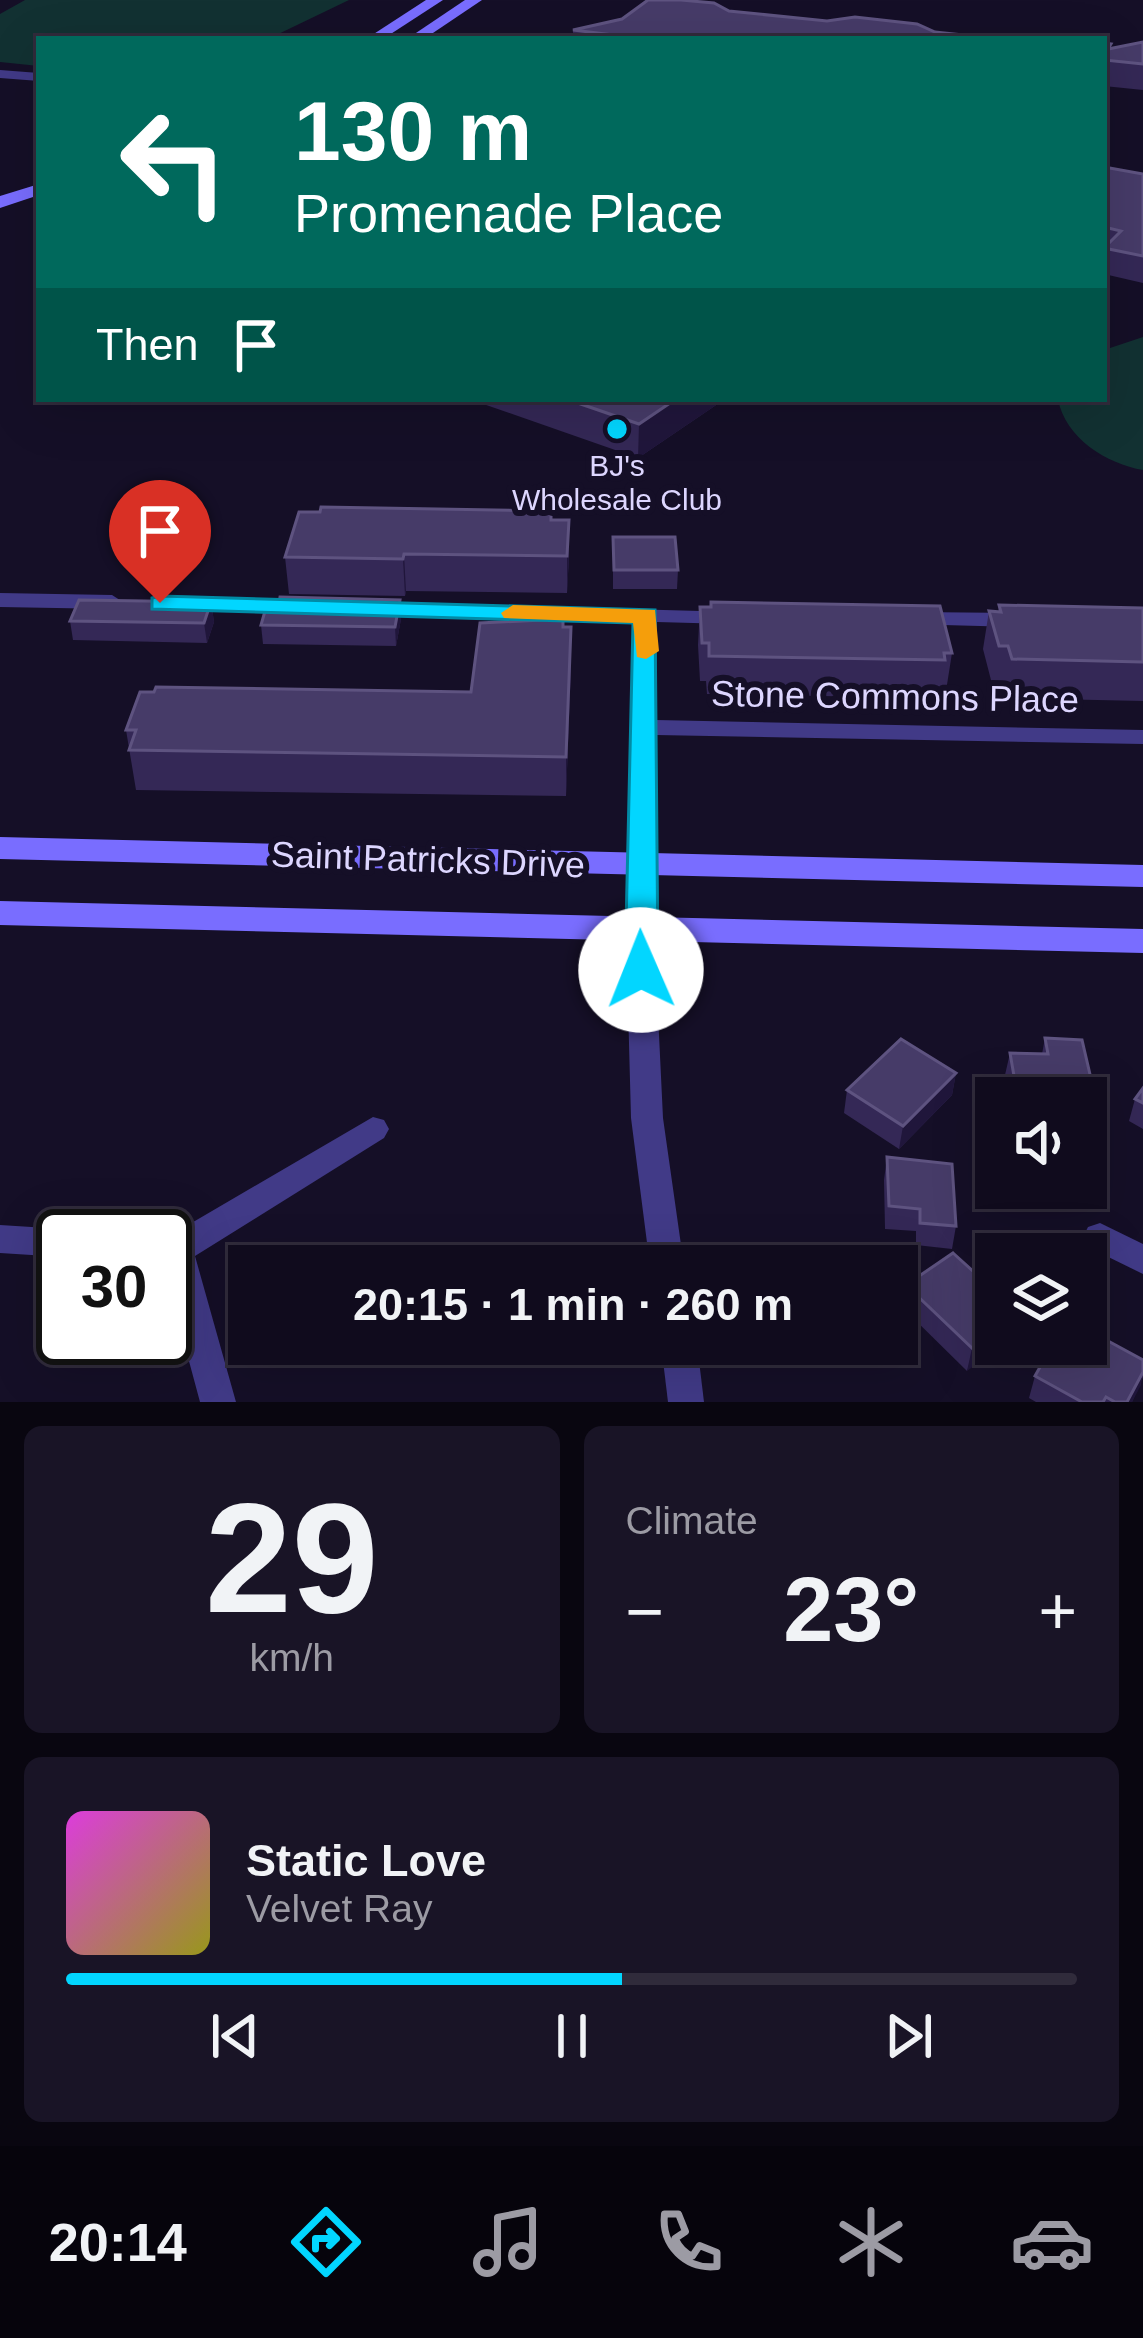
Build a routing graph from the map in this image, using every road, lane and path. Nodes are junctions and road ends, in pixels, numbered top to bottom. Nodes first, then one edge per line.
1 (436, 0) edge
2 (475, 0) edge
3 (379, 36) edge
4 (419, 36) edge
5 (0, 74) edge
6 (36, 77) edge
7 (36, 190) edge
8 (0, 202) edge
9 (36, 210) edge
10 (0, 222) edge
11 (0, 600) edge
12 (646, 616) junction
13 (745, 617) edge
14 (886, 619) edge
15 (1049, 621) edge
16 (646, 727) junction
17 (1143, 737) edge
18 (0, 848) edge
19 (643, 866) junction
20 (1143, 876) edge
21 (0, 913) edge
22 (640, 931) junction
23 (1143, 941) edge
24 (373, 1129) dead end
25 (192, 1236) edge
26 (0, 1238) edge
27 (36, 1241) edge
28 (1107, 1241) edge
29 (664, 1245) edge
30 (1143, 1260) edge
31 (192, 1319) edge
32 (682, 1365) edge
33 (218, 1402) edge
34 (686, 1402) edge

1 - 3 main road
2 - 4 main road
5 - 6 street
7 - 8 main road
9 - 10 main road
11 - 12 street
12 - 13 street
12 - 16 street
14 - 15 street
16 - 17 street, Stone Commons Place
16 - 19 street
18 - 19 main road, Saint Patricks Drive
19 - 20 main road, Saint Patricks Drive
19 - 22 street
21 - 22 main road, Saint Patricks Drive
22 - 23 main road, Saint Patricks Drive
22 - 29 street
24 - 25 street
26 - 27 street
28 - 30 street
31 - 33 street
32 - 34 street

